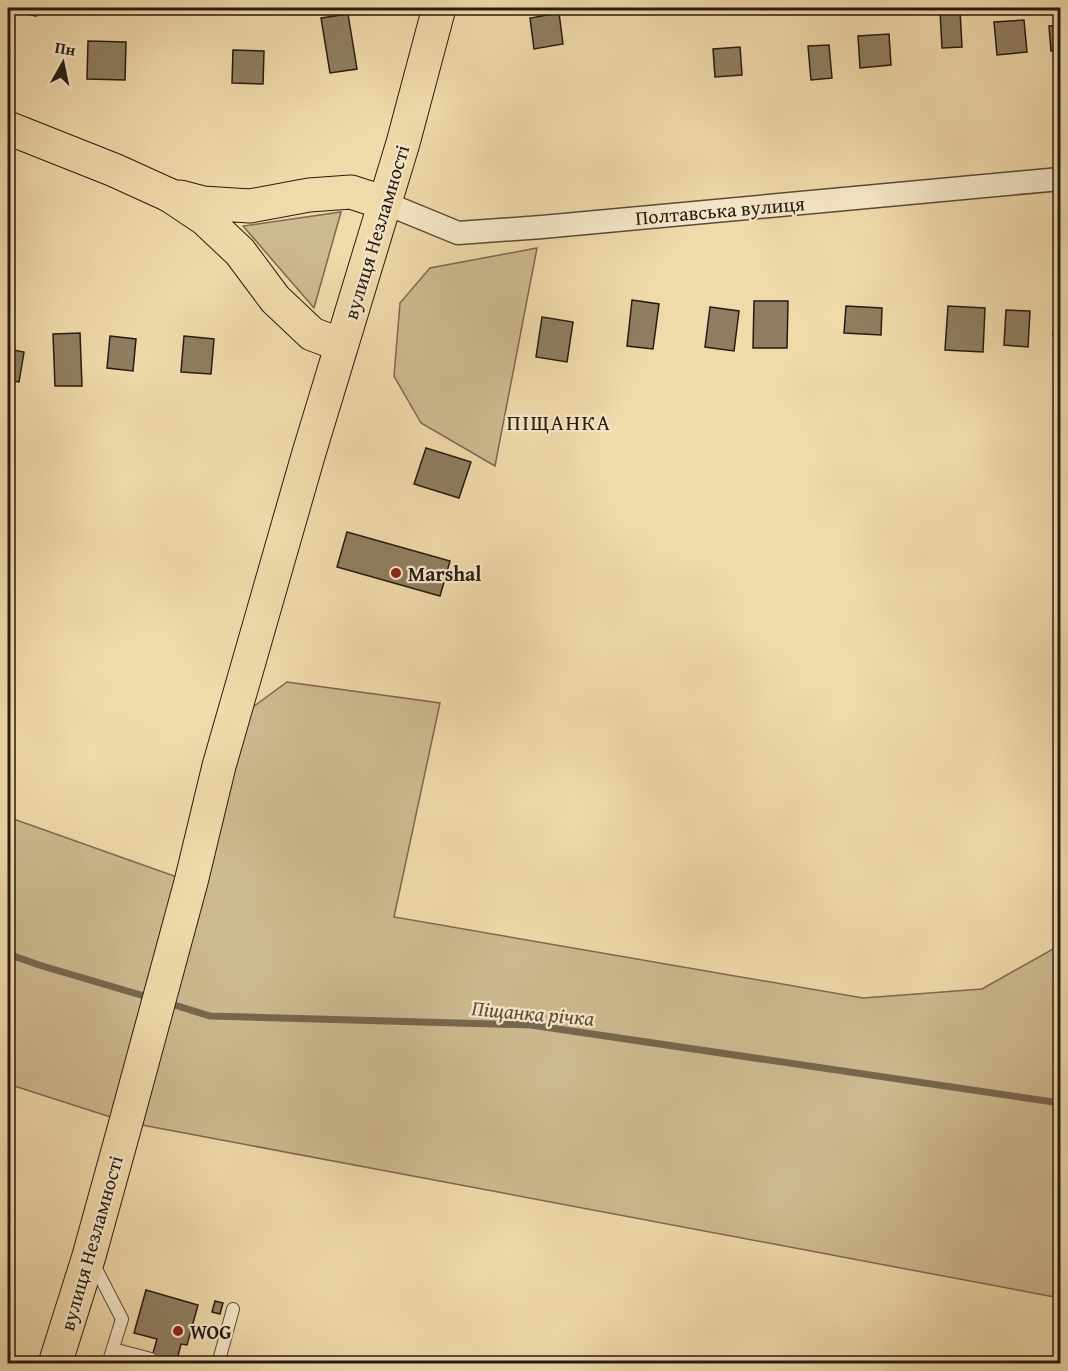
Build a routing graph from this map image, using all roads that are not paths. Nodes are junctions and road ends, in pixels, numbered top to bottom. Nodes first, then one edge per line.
1 (439, 8) edge
2 (8, 128) edge
3 (1060, 179) edge
4 (169, 195) junction
5 (385, 203) junction
6 (341, 345) junction
7 (89, 1256) junction
8 (233, 1309) dead end
9 (113, 1348) junction
10 (151, 1359) dead end
11 (55, 1364) edge
12 (108, 1364) edge
13 (218, 1364) edge

1 - 5 main road, вулиця Незламності
2 - 4 main road
3 - 5 street, Полтавська вулиця
4 - 5 main road
4 - 6 main road
5 - 6 main road, вулиця Незламності
6 - 7 main road, вулиця Незламності
7 - 9 lane
7 - 11 main road, вулиця Незламності
8 - 13 lane
9 - 10 lane
9 - 12 lane

